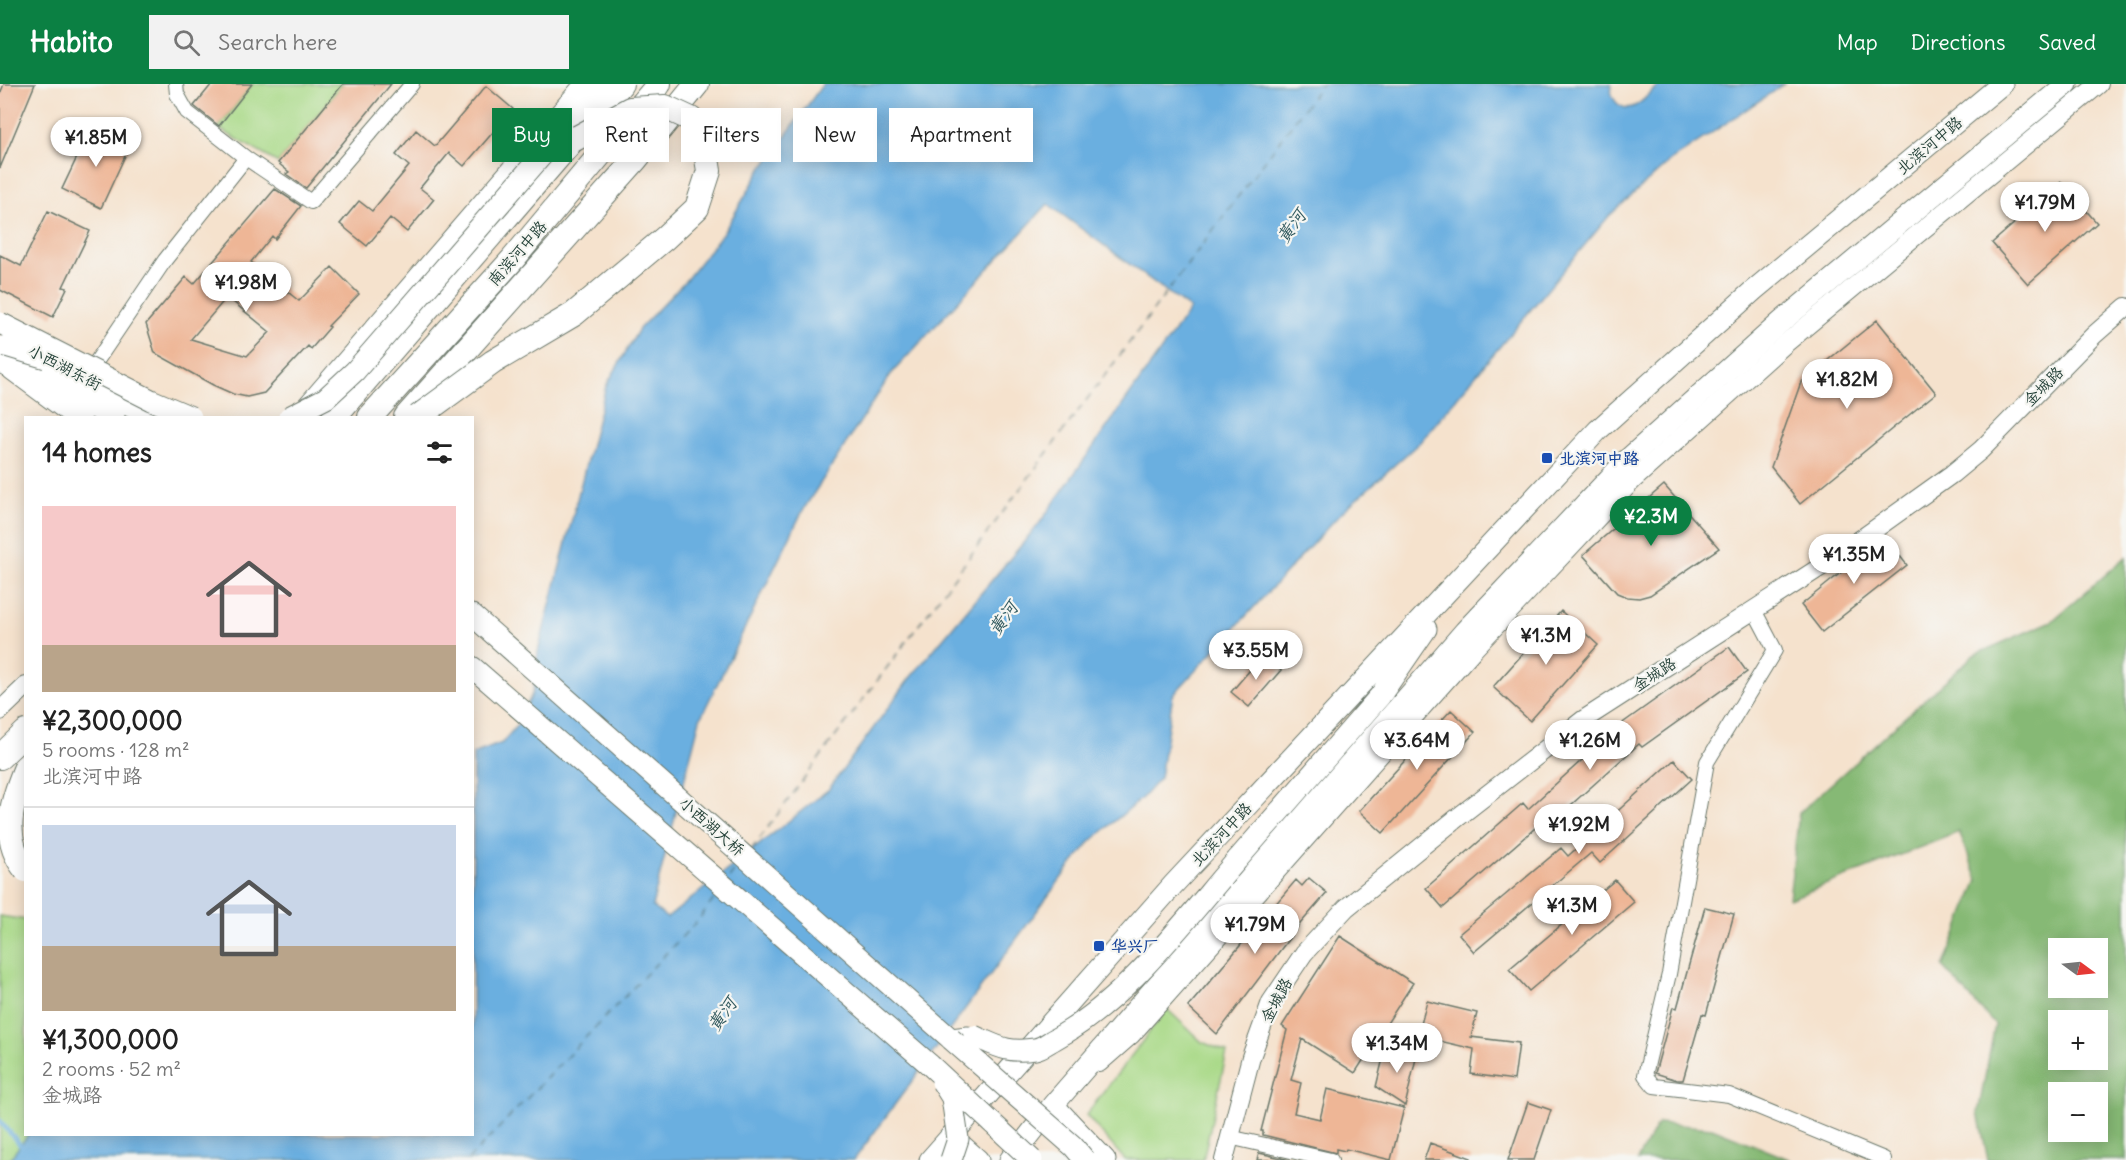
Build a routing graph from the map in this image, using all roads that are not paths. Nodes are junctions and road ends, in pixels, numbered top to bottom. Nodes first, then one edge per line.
1 (176, 84) edge
2 (412, 84) edge
3 (584, 84) edge
4 (600, 84) edge
5 (621, 84) edge
6 (659, 84) edge
7 (697, 84) edge
8 (2002, 84) edge
9 (2067, 84) edge
10 (2099, 84) edge
11 (572, 129) edge
12 (572, 131) edge
13 (572, 133) edge
14 (246, 158) junction
15 (544, 162) edge
16 (546, 162) edge
17 (2126, 307) edge
18 (0, 323) edge
19 (2, 353) edge
20 (91, 375) junction
21 (78, 416) edge
22 (112, 416) edge
23 (151, 416) edge
24 (159, 416) edge
25 (188, 416) edge
26 (292, 416) edge
27 (297, 416) edge
28 (335, 416) edge
29 (371, 416) edge
30 (407, 416) edge
31 (419, 416) edge
32 (1471, 565) junction
33 (1754, 610) junction
34 (474, 617) edge
35 (474, 669) edge
36 (24, 688) edge
37 (0, 711) edge
38 (24, 714) edge
39 (24, 734) edge
40 (0, 737) edge
41 (0, 757) edge
42 (24, 772) edge
43 (24, 779) edge
44 (0, 802) edge
45 (24, 809) edge
46 (0, 832) edge
47 (24, 868) edge
48 (951, 1039) junction
49 (930, 1065) junction
50 (1053, 1105) junction
51 (951, 1136) junction
52 (1229, 1137) junction
53 (1884, 1159) edge
54 (930, 1160) edge
55 (951, 1160) edge
56 (978, 1160) edge
57 (998, 1160) edge
58 (1010, 1160) edge
59 (1032, 1160) edge
60 (1085, 1160) edge
61 (1105, 1160) edge
62 (1224, 1160) edge
63 (1331, 1160) edge

1 - 14 street
2 - 14 street
3 - 27 street
4 - 11 main road
5 - 12 highway, 南滨河中路
6 - 29 highway, 南滨河中路
7 - 30 highway
8 - 32 main road, 北滨河中路
9 - 50 main road
10 - 50 street
13 - 31 highway, bridge
14 - 20 street
15 - 26 main road, bridge
16 - 28 highway, 南滨河中路
17 - 33 street, 金城路
18 - 20 main road, bridge
19 - 20 main road, bridge
19 - 21 highway
19 - 22 main road
19 - 23 main road, bridge
20 - 24 street, 小西湖东街
20 - 25 main road, bridge
32 - 48 main road, bridge
32 - 51 main road, 北滨河中路
33 - 52 street, 金城路
33 - 53 street
34 - 48 main road, 小西湖大桥
35 - 49 main road
36 - 37 street
38 - 40 highway
39 - 41 highway
42 - 47 highway, bridge
43 - 44 highway
45 - 46 highway
48 - 60 main road, 小西湖大桥, bridge
49 - 55 main road, bridge
49 - 59 main road, bridge
50 - 57 main road
50 - 58 main road
50 - 61 main road
51 - 54 main road, 北滨河中路
51 - 56 main road
52 - 62 street, 金城路
52 - 63 street

